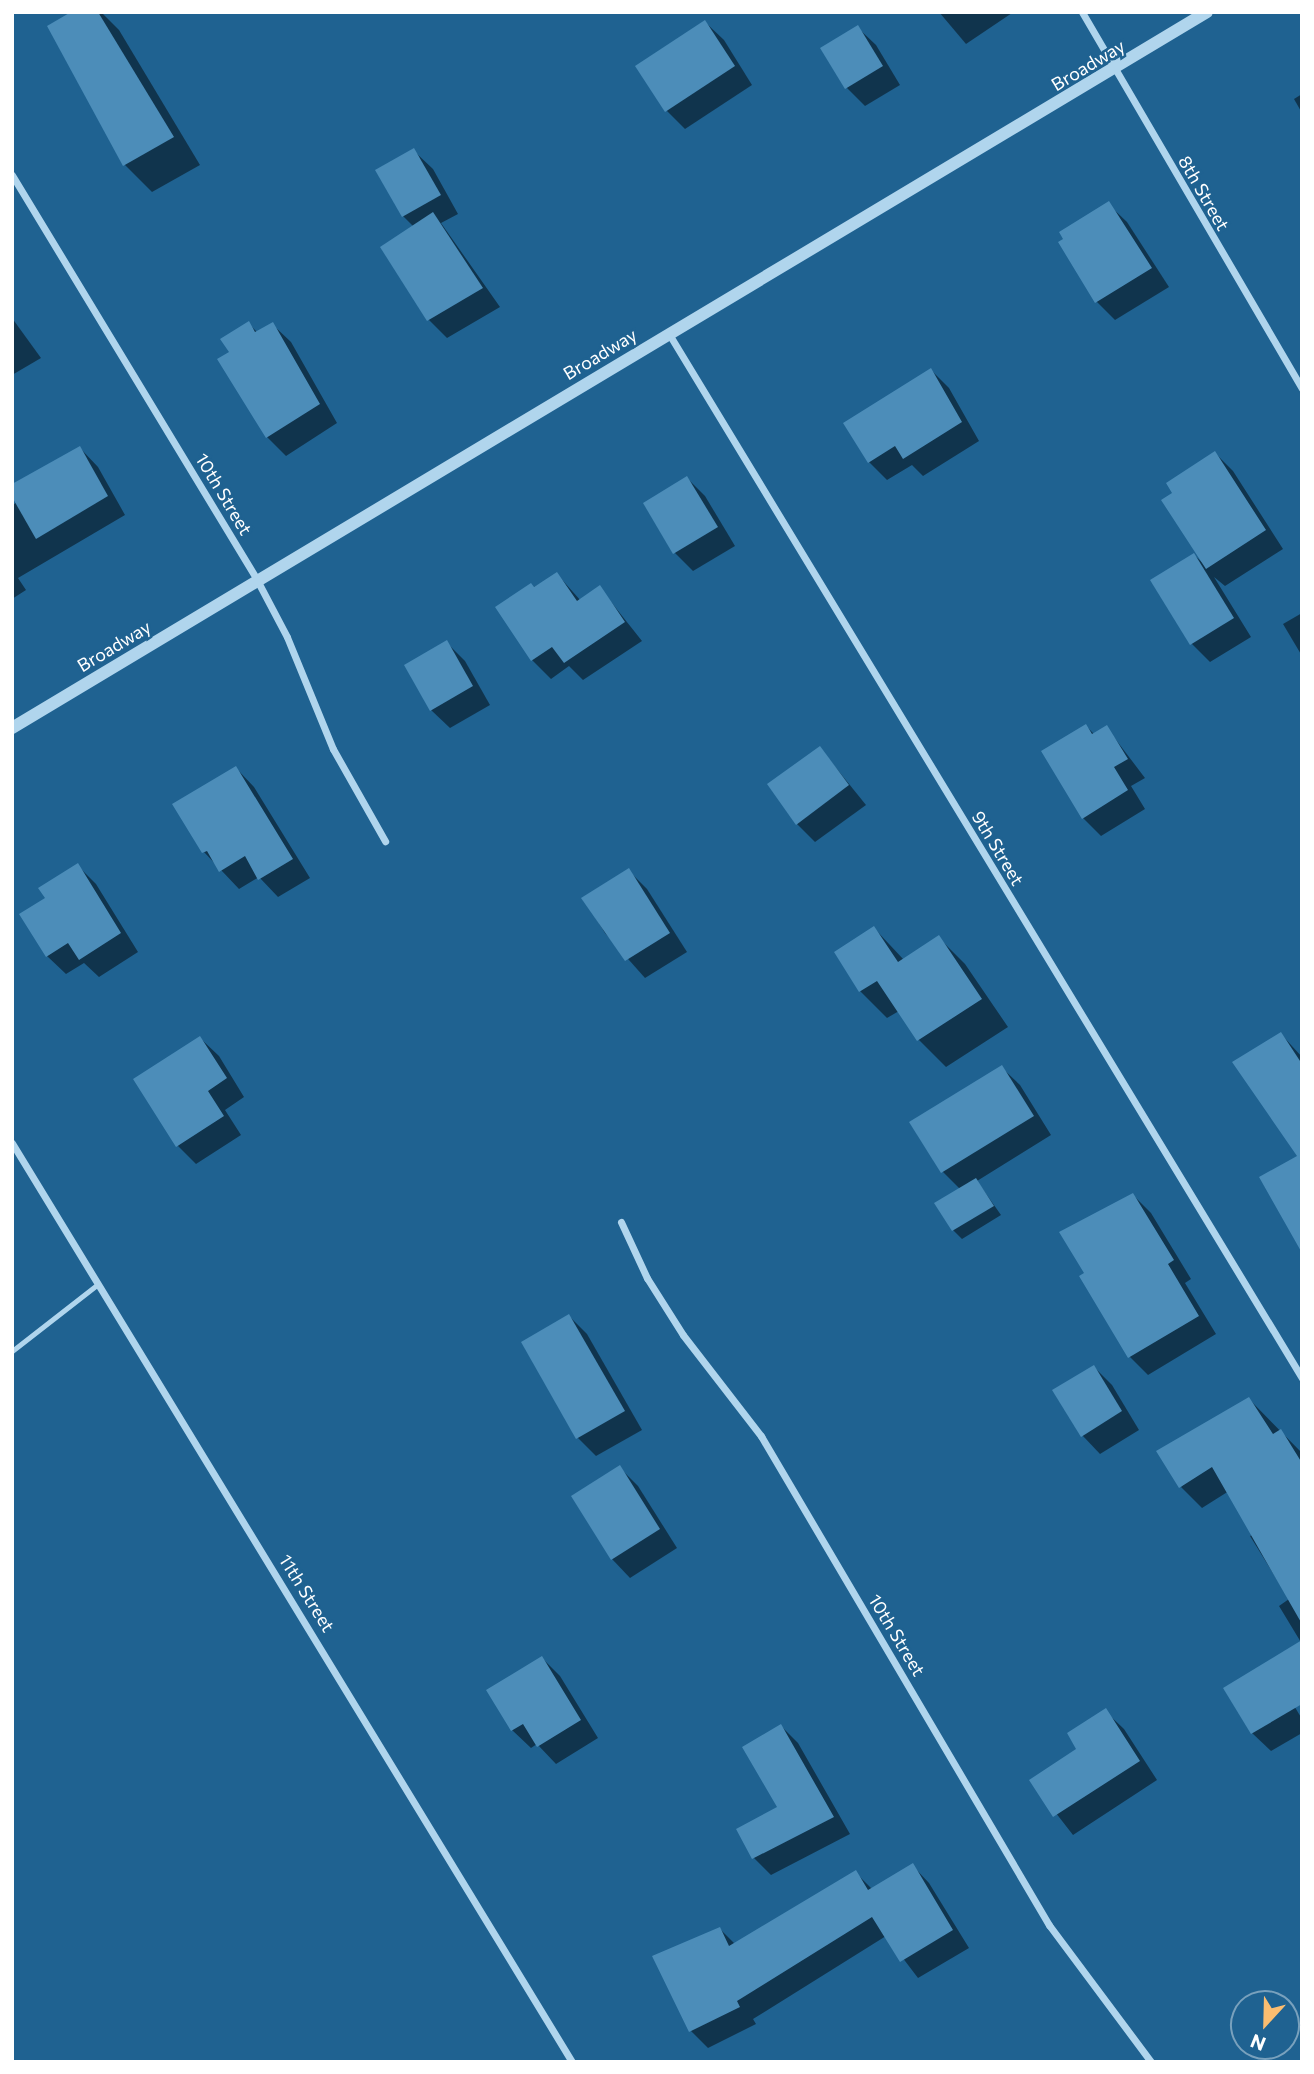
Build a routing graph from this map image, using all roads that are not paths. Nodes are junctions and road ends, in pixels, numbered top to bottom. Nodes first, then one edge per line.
1 (1082, 12) edge
2 (1208, 12) edge
3 (1115, 69) junction
4 (12, 175) edge
5 (669, 334) junction
6 (1302, 389) edge
7 (257, 580) junction
8 (12, 728) edge
9 (385, 841) dead end
10 (12, 1143) edge
11 (621, 1222) dead end
12 (98, 1284) junction
13 (12, 1351) edge
14 (1302, 1378) edge
15 (572, 2062) edge
16 (1151, 2062) edge

1 - 3 street, 8th Street
2 - 3 street, Broadway
3 - 5 street, Broadway
3 - 6 street, 8th Street
4 - 7 street, 10th Street
5 - 7 street, Broadway
5 - 14 street, 9th Street
7 - 8 street, Broadway
7 - 9 street, 10th Street
10 - 12 street, 11th Street
11 - 16 street, 10th Street
12 - 13 lane
12 - 15 street, 11th Street

